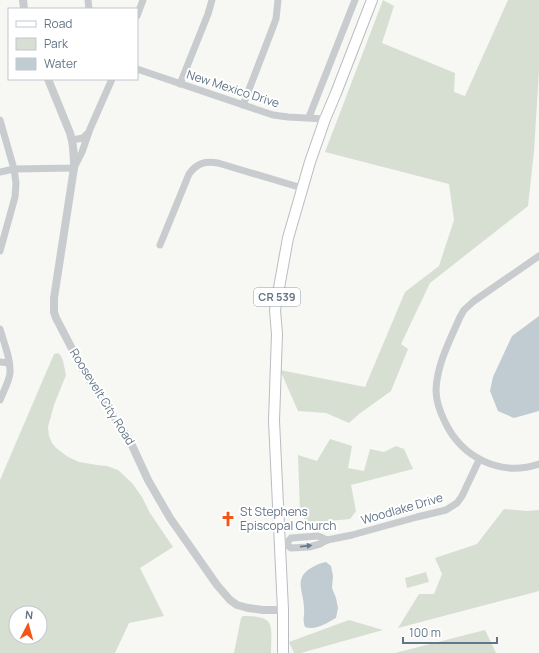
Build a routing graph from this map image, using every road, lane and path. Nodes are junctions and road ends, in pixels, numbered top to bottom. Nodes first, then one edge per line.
1 (143, 0) edge
2 (212, 0) edge
3 (278, 0) edge
4 (355, 0) edge
5 (372, 0) edge
6 (138, 13) edge
7 (138, 69) edge
8 (48, 80) edge
9 (112, 80) edge
10 (180, 84) junction
11 (243, 106) junction
12 (309, 118) junction
13 (325, 119) junction
14 (0, 120) edge
15 (90, 129) junction
16 (72, 140) junction
17 (74, 168) junction
18 (14, 169) junction
19 (0, 172) edge
20 (302, 188) junction
21 (3, 228) edge
22 (160, 245) dead end
23 (0, 251) edge
24 (539, 256) edge
25 (0, 329) edge
26 (0, 362) edge
27 (9, 364) junction
28 (0, 400) edge
29 (479, 460) junction
30 (539, 464) edge
31 (283, 544) junction
32 (283, 610) junction
33 (283, 653) edge

1 - 6 street
2 - 10 street
3 - 11 street
4 - 12 street
5 - 13 main road, CR 539
7 - 10 street, New Mexico Drive
8 - 16 street, Roosevelt City Road
9 - 15 street
10 - 11 street, New Mexico Drive
11 - 12 street, New Mexico Drive
12 - 13 street, New Mexico Drive
13 - 20 main road, CR 539
14 - 18 street
15 - 16 street
15 - 17 street
16 - 17 street, Roosevelt City Road
17 - 18 street
17 - 32 street, Roosevelt City Road
18 - 19 street
18 - 21 street
20 - 22 street
20 - 31 main road, CR 539
21 - 23 street
24 - 29 street
25 - 27 street
26 - 27 street
27 - 28 street
29 - 30 street
29 - 31 street, Woodlake Drive
31 - 32 main road, CR 539
32 - 33 main road, CR 539

